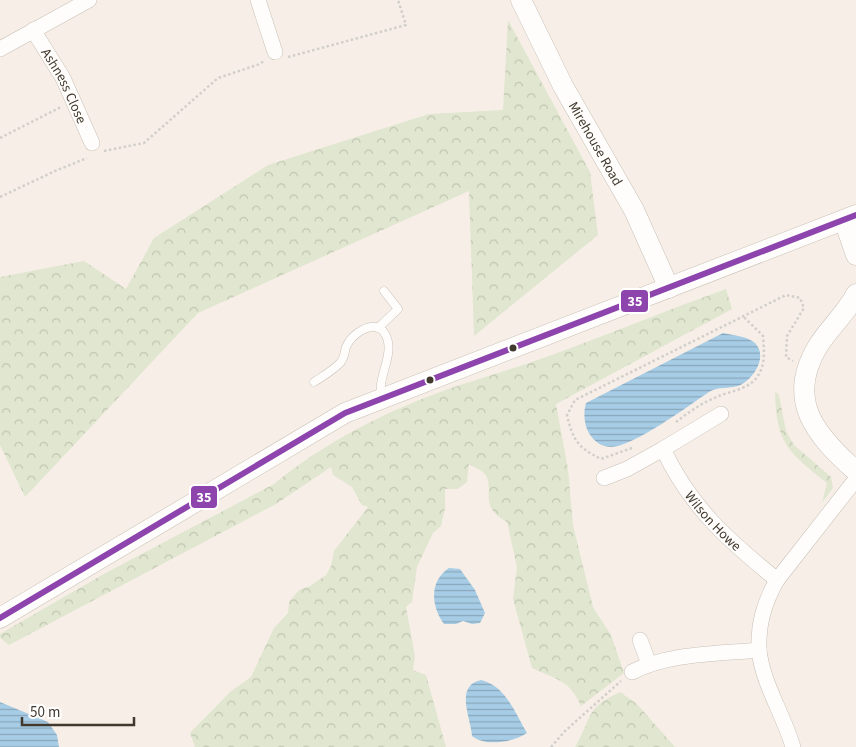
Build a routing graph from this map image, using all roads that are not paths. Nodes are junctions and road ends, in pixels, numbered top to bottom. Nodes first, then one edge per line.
1 (89, 0) edge
2 (258, 0) edge
3 (521, 0) edge
4 (33, 30) junction
5 (0, 49) edge
6 (274, 52) road end
7 (92, 151) road end
8 (850, 218) edge
9 (856, 255) edge
10 (669, 288) junction
11 (384, 292) dead end
12 (856, 294) edge
13 (378, 328) junction
14 (314, 382) dead end
15 (382, 398) junction
16 (722, 414) dead end
17 (663, 449) junction
18 (856, 470) edge
19 (604, 478) dead end
20 (856, 479) edge
21 (777, 580) junction
22 (0, 618) edge
23 (640, 640) dead end
24 (758, 650) junction
25 (648, 664) junction
26 (632, 672) road end
27 (793, 747) edge

1 - 4 street
2 - 6 street
3 - 10 main road, Mirehouse Road
4 - 5 street
4 - 7 street, Ashness Close
8 - 9 main road
8 - 10 main road
10 - 15 main road
11 - 13 lane
12 - 18 main road
13 - 14 lane
13 - 15 lane
15 - 22 main road
16 - 17 street
17 - 19 street
17 - 21 street, Wilson Howe
20 - 21 street
21 - 24 street
23 - 25 street
24 - 25 street
24 - 27 street
25 - 26 street

